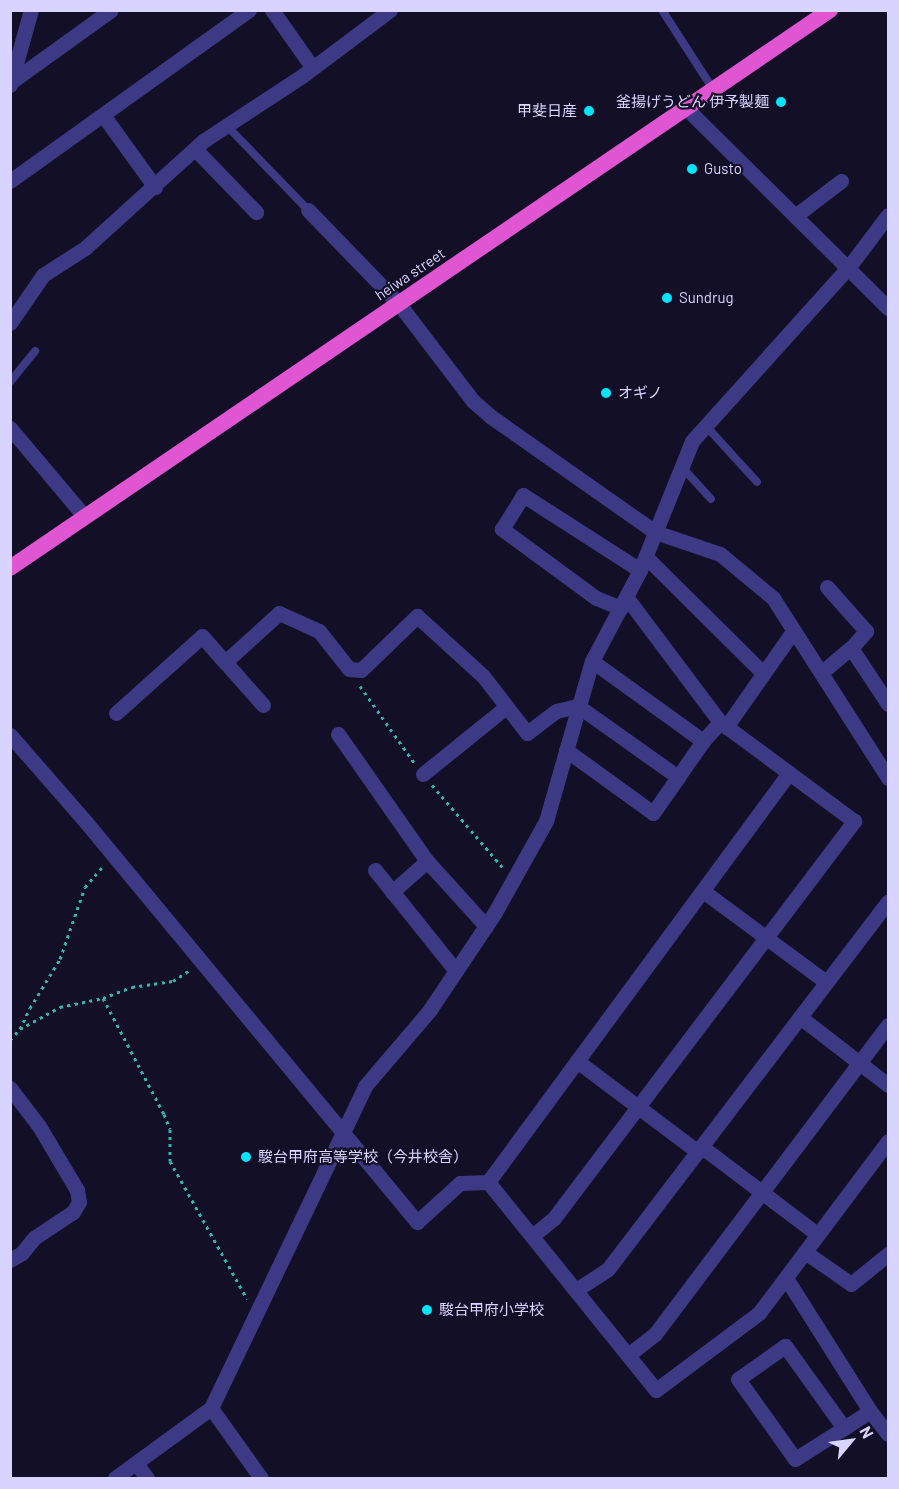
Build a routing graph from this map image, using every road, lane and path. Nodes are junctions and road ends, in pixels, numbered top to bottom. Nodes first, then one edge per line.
1 (31, 10) edge
2 (111, 10) edge
3 (249, 10) edge
4 (272, 10) edge
5 (390, 10) edge
6 (662, 10) edge
7 (830, 10) edge
8 (312, 67) junction
9 (11, 84) edge
10 (713, 89) junction
11 (687, 109) junction
12 (103, 115) junction
13 (226, 125) junction
14 (195, 149) junction
15 (10, 181) edge
16 (841, 181) dead end
17 (154, 187) junction
18 (308, 210) joint
19 (256, 212) dead end
20 (888, 215) edge
21 (795, 216) junction
22 (848, 268) junction
23 (399, 304) junction
24 (888, 308) edge
25 (10, 323) edge
26 (35, 351) dead end
27 (10, 382) edge
28 (705, 425) junction
29 (10, 428) edge
30 (681, 466) junction
31 (757, 482) dead end
32 (711, 499) dead end
33 (85, 517) junction
34 (655, 532) junction
35 (643, 564) junction
36 (10, 568) edge
37 (827, 586) dead end
38 (624, 603) junction
39 (794, 630) junction
40 (851, 648) junction
41 (592, 661) junction
42 (225, 662) junction
43 (822, 672) junction
44 (763, 673) junction
45 (888, 704) edge
46 (263, 705) dead end
47 (578, 705) junction
48 (506, 706) junction
49 (116, 713) dead end
50 (723, 725) junction
51 (338, 734) dead end
52 (10, 735) edge
53 (703, 741) junction
54 (566, 750) junction
55 (789, 773) junction
56 (423, 774) dead end
57 (678, 777) junction
58 (888, 778) edge
59 (113, 855) junction
60 (427, 861) junction
61 (375, 870) dead end
62 (703, 891) junction
63 (392, 892) junction
64 (888, 902) edge
65 (486, 926) junction
66 (767, 937) junction
67 (202, 962) junction
68 (456, 971) junction
69 (826, 982) junction
70 (103, 998) junction
71 (800, 1017) junction
72 (888, 1025) edge
73 (20, 1029) junction
74 (10, 1040) edge
75 (577, 1061) junction
76 (860, 1063) junction
77 (888, 1085) edge
78 (10, 1088) edge
79 (639, 1107) junction
80 (342, 1131) junction
81 (888, 1141) edge
82 (700, 1149) junction
83 (488, 1182) junction
84 (761, 1192) junction
85 (817, 1234) junction
86 (532, 1236) junction
87 (806, 1252) junction
88 (888, 1254) edge
89 (10, 1260) edge
90 (786, 1278) junction
91 (576, 1290) junction
92 (255, 1314) junction
93 (628, 1355) junction
94 (211, 1408) junction
95 (882, 1420) edge
96 (844, 1428) junction
97 (136, 1463) junction
98 (115, 1479) edge
99 (147, 1479) edge
100 (261, 1479) edge

1 - 9 street
2 - 9 street
3 - 12 street
4 - 8 street
5 - 8 street
6 - 10 lane
7 - 10 highway, heiwa street
8 - 13 street
10 - 11 highway, heiwa street
11 - 21 street
11 - 23 highway, heiwa street
12 - 15 street
12 - 17 street
13 - 14 street
13 - 18 lane
14 - 17 street
14 - 19 street
16 - 21 street
17 - 25 street
18 - 23 street
20 - 22 street
21 - 22 street
22 - 24 street
22 - 28 street
23 - 33 highway, heiwa street
23 - 34 street
26 - 27 lane
28 - 30 street
28 - 31 lane
29 - 33 street
30 - 32 lane
30 - 34 street
33 - 36 highway, heiwa street
34 - 35 street
34 - 39 street
35 - 38 street
35 - 38 street
35 - 44 street
37 - 40 street
38 - 41 street
38 - 50 street
39 - 43 street
39 - 44 street
40 - 43 street
40 - 45 street
41 - 47 street
41 - 53 street
42 - 46 street
42 - 48 street
42 - 49 street
43 - 58 street
44 - 50 street
47 - 48 street
47 - 54 street
47 - 57 street
48 - 56 street
50 - 53 street
50 - 55 street
51 - 60 street
52 - 59 street
53 - 57 street
54 - 57 street
54 - 65 street
55 - 62 street
55 - 66 street
59 - 67 street
59 - 73 path
60 - 63 street
60 - 65 street
61 - 63 street
62 - 66 street
62 - 75 street
63 - 68 street
64 - 69 street
65 - 68 street
66 - 69 street
66 - 79 street
67 - 70 path
67 - 80 street
68 - 80 street
69 - 71 street
70 - 73 path
70 - 92 path
71 - 76 street
71 - 82 street
72 - 76 street
73 - 74 path
75 - 79 street
75 - 83 street
76 - 77 street
76 - 84 street
78 - 89 street
79 - 82 street
79 - 86 street
80 - 83 street
80 - 92 street
81 - 85 street
82 - 84 street
82 - 91 street
83 - 86 street
84 - 85 street
84 - 93 street
85 - 87 street
86 - 91 street
87 - 88 street
87 - 90 street
90 - 93 street
90 - 95 street
91 - 93 street
92 - 94 street
94 - 97 street
94 - 100 street
95 - 96 street
96 - 96 street
97 - 98 street
97 - 99 street

